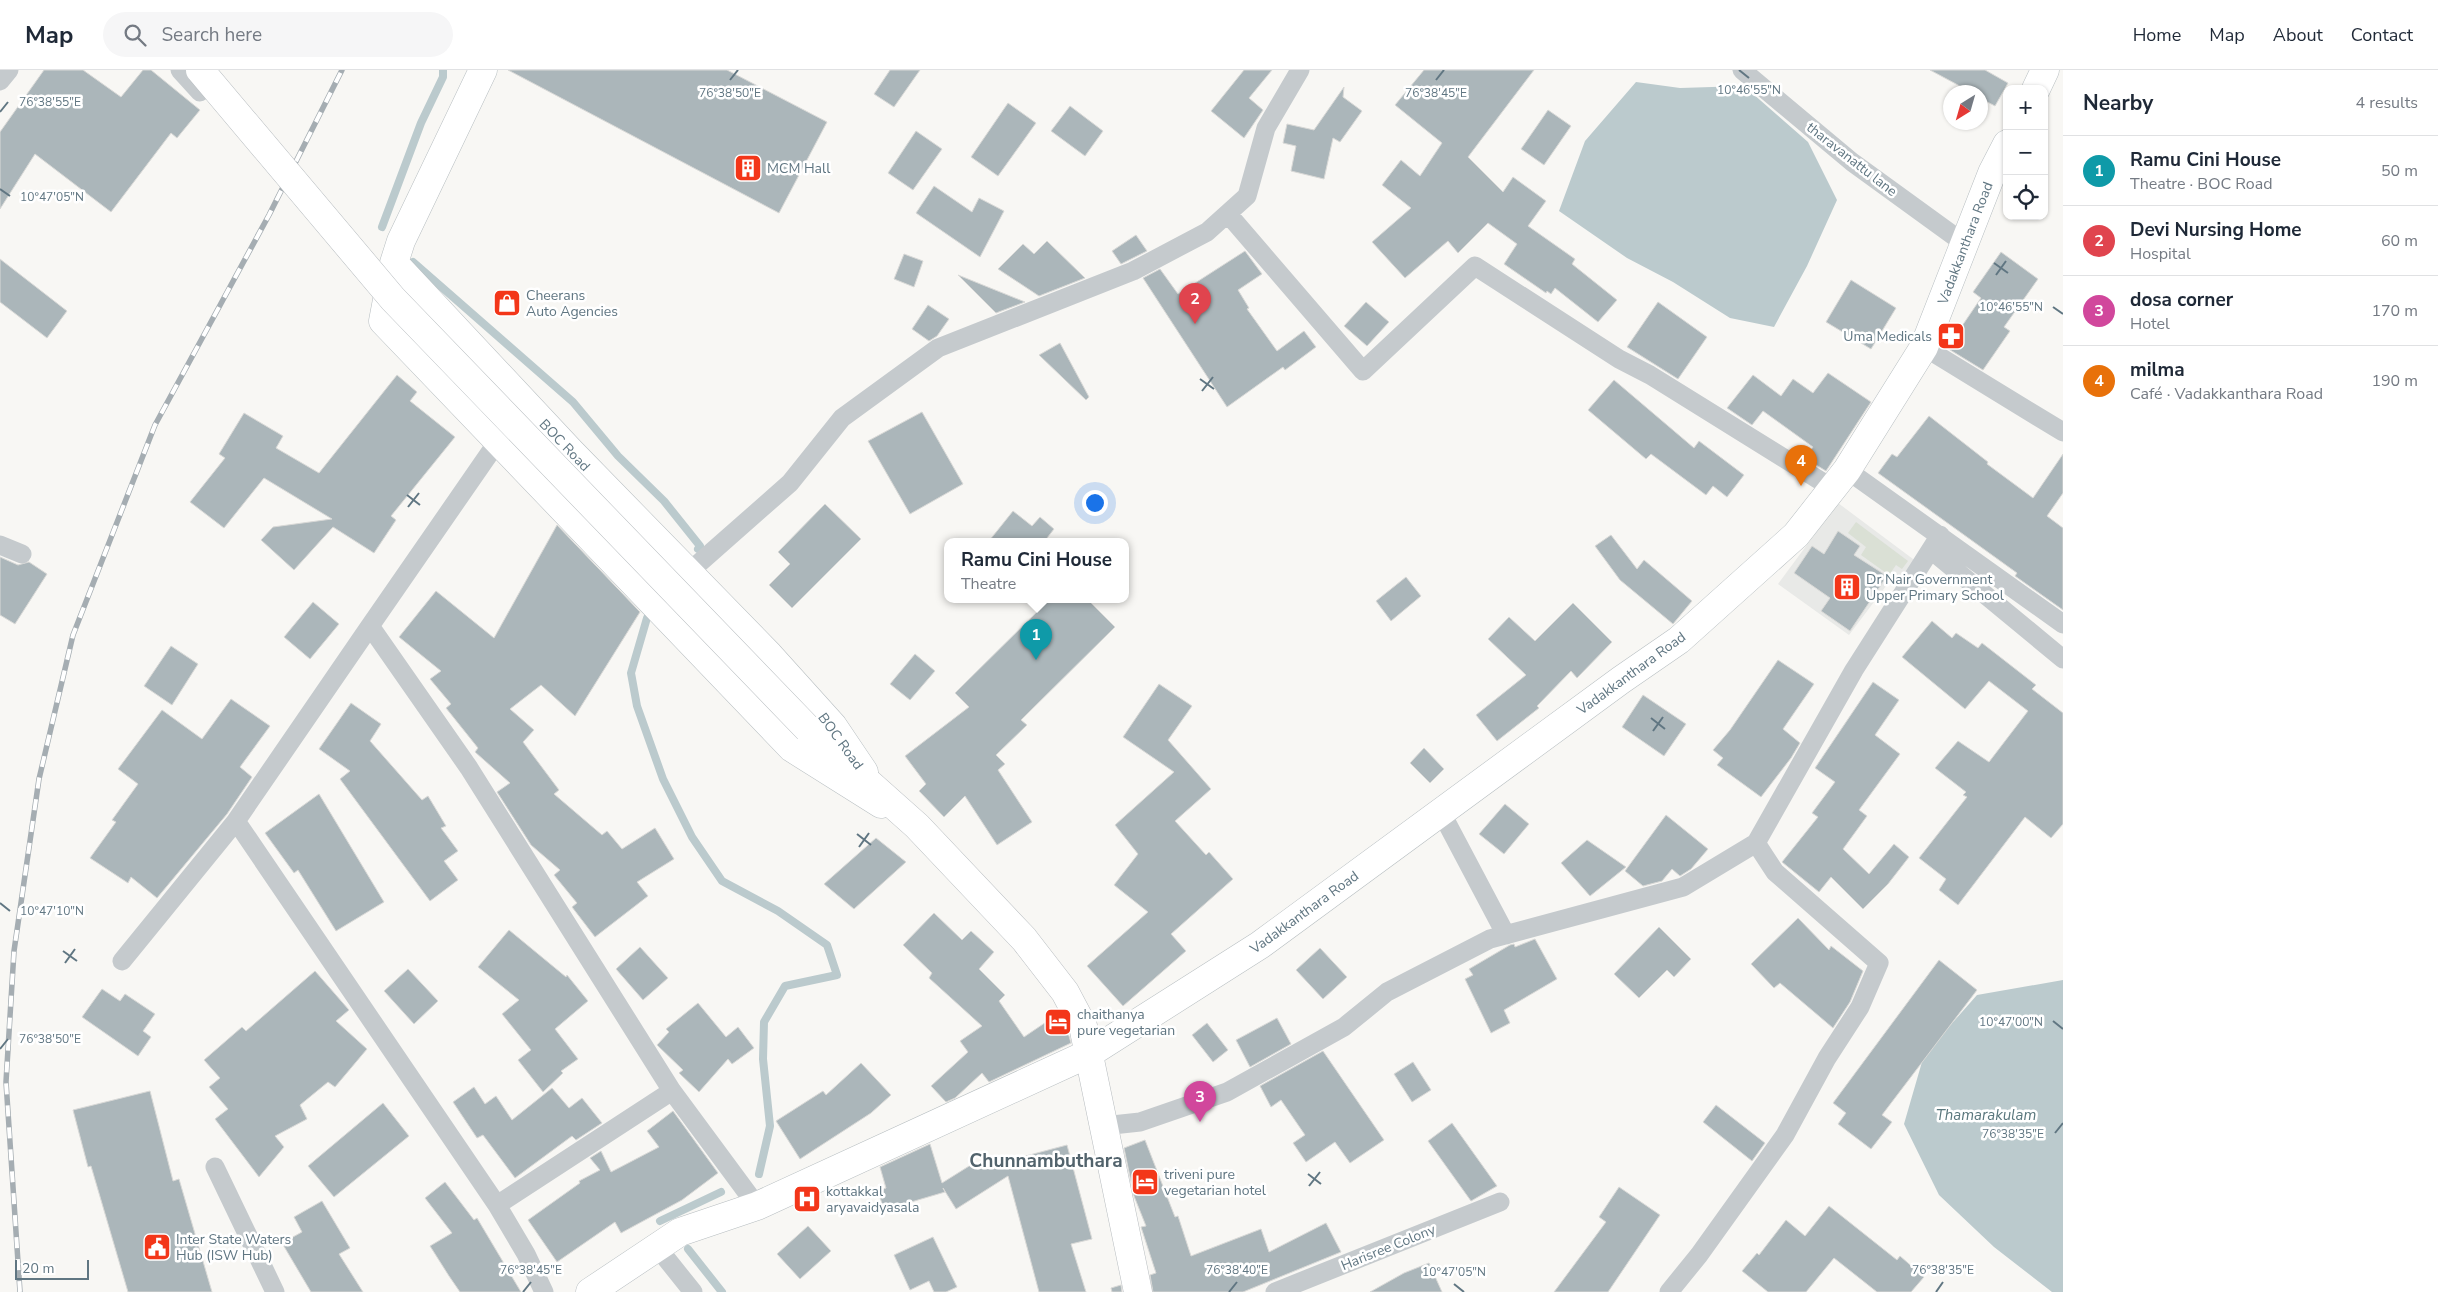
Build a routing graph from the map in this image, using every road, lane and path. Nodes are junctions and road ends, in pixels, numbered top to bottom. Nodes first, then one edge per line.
1 (9, 70) edge
2 (180, 70) edge
3 (483, 70) edge
4 (1300, 70) edge
5 (1742, 70) edge
6 (2046, 70) edge
7 (200, 81) edge
8 (0, 82) edge
9 (2038, 85) edge
10 (2003, 152) edge
11 (1228, 214) junction
12 (1965, 244) junction
13 (394, 264) junction
14 (1924, 347) junction
15 (2063, 432) edge
16 (498, 441) junction
17 (1840, 479) junction
18 (1935, 543) junction
19 (0, 545) edge
20 (22, 554) dead end
21 (689, 572) junction
22 (2063, 624) edge
23 (370, 626) junction
24 (2063, 659) edge
25 (875, 789) junction
26 (1441, 812) junction
27 (236, 821) junction
28 (917, 826) junction
29 (1756, 843) junction
30 (1506, 935) junction
31 (122, 960) dead end
32 (1090, 1053) junction
33 (672, 1091) junction
34 (1103, 1126) junction
35 (215, 1166) dead end
36 (1500, 1202) dead end
37 (497, 1205) junction
38 (757, 1206) junction
39 (657, 1247) junction
40 (275, 1292) edge
41 (544, 1292) edge
42 (590, 1292) edge
43 (693, 1292) edge
44 (1138, 1292) edge
45 (1275, 1292) edge
46 (1669, 1292) edge

1 - 8 street
2 - 7 street
3 - 13 street
4 - 11 street
5 - 12 street, tharavanattu lane
6 - 9 street
7 - 25 street, bridge
10 - 12 street, Vadakkanthara Road
11 - 17 street
11 - 21 street
12 - 14 street, Vadakkanthara Road
13 - 16 street
13 - 21 street, BOC Road
14 - 15 street
14 - 17 street, Vadakkanthara Road
16 - 23 street
16 - 28 street
17 - 18 street
17 - 26 street, Vadakkanthara Road
18 - 22 street
18 - 24 street
18 - 29 street
19 - 20 street
21 - 25 street, BOC Road
23 - 27 street
23 - 33 street
25 - 28 street
26 - 30 street
26 - 32 street, Vadakkanthara Road
27 - 31 street
27 - 37 street
28 - 32 street
29 - 30 street
29 - 46 street
30 - 34 street
32 - 34 street
32 - 38 street, Vadakkanthara Road
33 - 37 street
33 - 38 street
34 - 44 street
35 - 40 street
36 - 45 street, Harisree Colony
37 - 41 street
38 - 39 street, Vadakkanthara Road
39 - 42 street, Vadakkanthara Road
39 - 43 street

